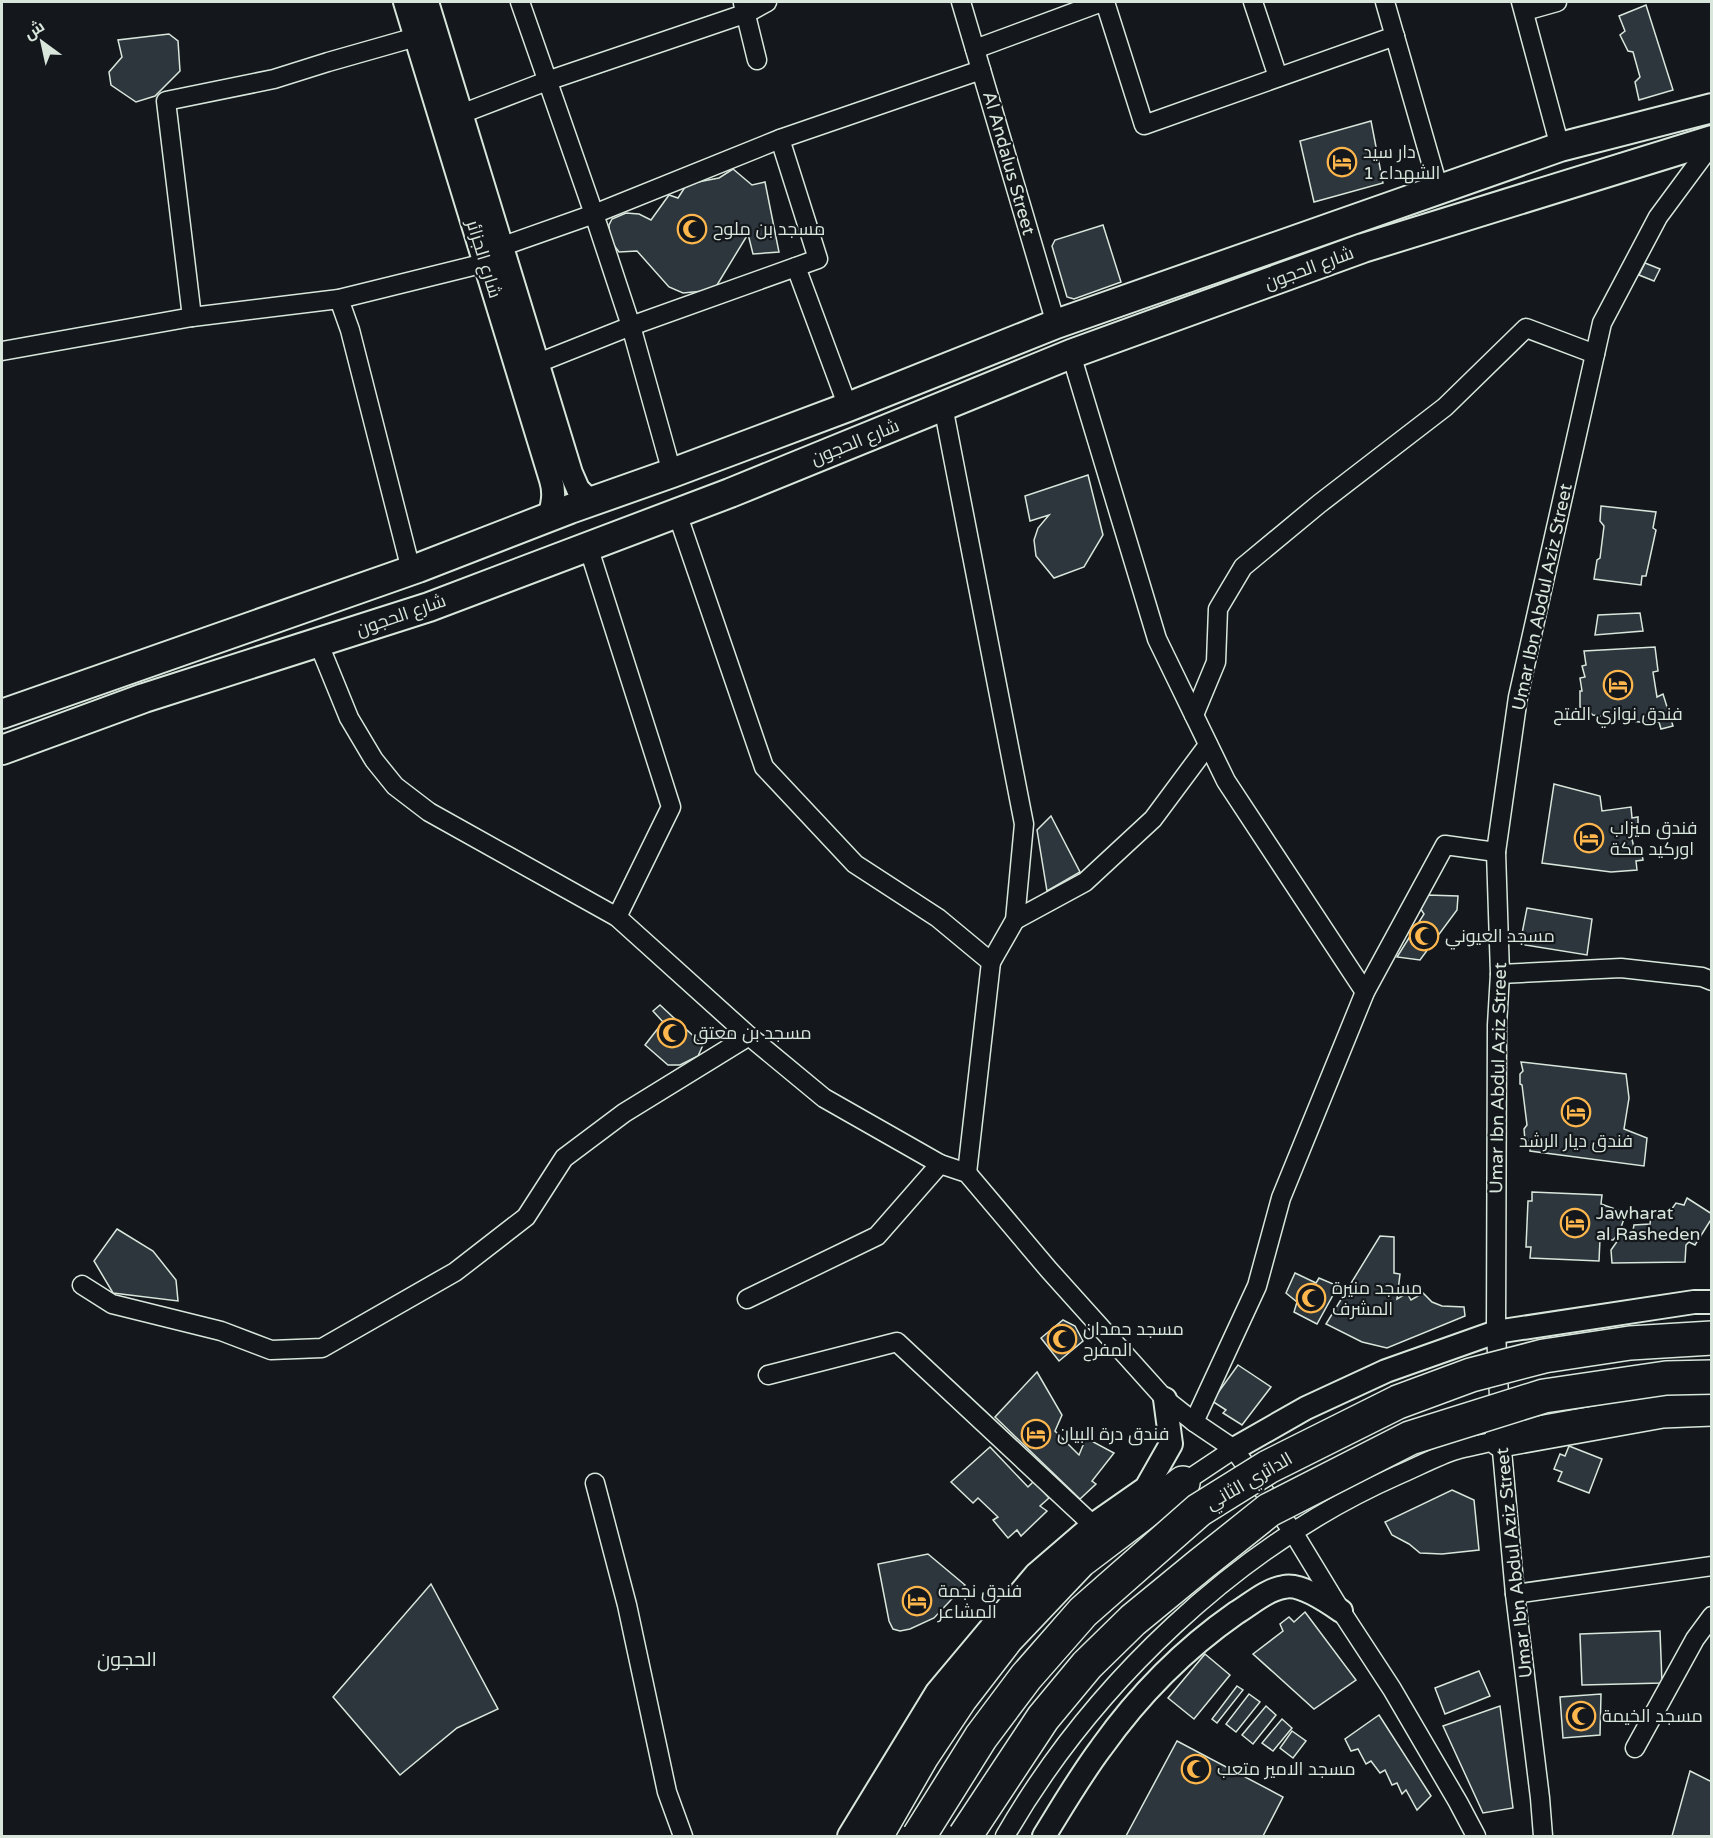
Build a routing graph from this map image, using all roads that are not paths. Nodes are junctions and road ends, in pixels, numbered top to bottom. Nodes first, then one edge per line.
1 (405, 2) edge
2 (427, 2) edge
3 (520, 2) edge
4 (766, 2) edge
5 (961, 2) edge
6 (1104, 2) edge
7 (1253, 2) edge
8 (1385, 2) edge
9 (1557, 2) edge
10 (1523, 6) edge
11 (745, 7) edge
12 (1395, 36) junction
13 (416, 37) junction
14 (975, 49) junction
15 (758, 60) dead end
16 (981, 70) junction
17 (1278, 77) junction
18 (548, 81) junction
19 (1712, 108) edge
20 (461, 114) junction
21 (780, 139) junction
22 (1712, 142) edge
23 (1560, 147) junction
24 (1439, 190) junction
25 (594, 214) junction
26 (490, 254) junction
27 (796, 267) junction
28 (339, 299) junction
29 (192, 317) junction
30 (1056, 324) junction
31 (630, 326) junction
32 (2, 351) edge
33 (1071, 354) junction
34 (1594, 354) junction
35 (538, 363) junction
36 (943, 406) junction
37 (848, 407) junction
38 (672, 473) junction
39 (591, 502) junction
40 (677, 513) junction
41 (549, 517) junction
42 (588, 546) junction
43 (411, 570) junction
44 (318, 642) junction
45 (2, 714) edge
46 (1194, 715) junction
47 (1208, 745) junction
48 (2, 750) edge
49 (1496, 852) junction
50 (617, 917) junction
51 (1016, 920) junction
52 (991, 962) junction
53 (1500, 974) junction
54 (1712, 981) edge
55 (1365, 992) junction
56 (749, 1036) junction
57 (940, 1164) junction
58 (967, 1173) junction
59 (82, 1285) dead end
60 (747, 1299) dead end
61 (1712, 1302) edge
62 (1496, 1332) junction
63 (1712, 1338) edge
64 (768, 1375) dead end
65 (1712, 1377) edge
66 (1165, 1399) junction
67 (1712, 1409) edge
68 (1194, 1422) junction
69 (1501, 1440) junction
70 (1234, 1449) junction
71 (595, 1483) dead end
72 (1183, 1483) junction
73 (1146, 1488) junction
74 (1093, 1525) junction
75 (1293, 1532) junction
76 (1712, 1566) edge
77 (1515, 1594) junction
78 (1341, 1611) junction
79 (1712, 1616) edge
80 (1703, 1637) edge
81 (1635, 1748) dead end
82 (683, 1836) edge
83 (849, 1836) edge
84 (876, 1836) edge
85 (919, 1836) edge
86 (965, 1836) edge
87 (1005, 1836) edge
88 (1044, 1836) edge
89 (1476, 1836) edge
90 (1543, 1836) edge

1 - 13 street, شارع الجزائر
2 - 20 street, شارع الجزائر
3 - 18 street
4 - 11 street
5 - 14 street, Al Andalus Street
6 - 14 street
6 - 17 street
7 - 17 street
8 - 12 street
9 - 10 street
10 - 23 street
11 - 15 street
11 - 18 street
12 - 17 street
12 - 24 street
13 - 26 street, شارع الجزائر
13 - 29 street
14 - 16 street, Al Andalus Street
16 - 21 street
16 - 30 street, Al Andalus Street
18 - 20 street
18 - 25 street
19 - 23 main road, شارع الحجون
20 - 26 street, شارع الجزائر
21 - 25 street
21 - 27 street
22 - 33 main road, شارع الحجون
22 - 34 street, Umar Ibn Abdul Aziz Street
23 - 24 main road, شارع الحجون
24 - 30 main road, شارع الحجون
25 - 26 street
25 - 31 street
26 - 28 street
26 - 35 street, شارع الجزائر
26 - 41 street, شارع الجزائر
27 - 31 street
27 - 37 street
28 - 29 street
28 - 43 street
29 - 32 street
30 - 37 main road, شارع الحجون
31 - 35 street
31 - 38 street
33 - 36 main road, شارع الحجون
33 - 46 street
34 - 46 street
34 - 49 street, Umar Ibn Abdul Aziz Street
35 - 39 street, شارع الجزائر
36 - 40 main road, شارع الحجون
36 - 51 street
37 - 38 main road, شارع الحجون
38 - 39 main road, شارع الحجون
39 - 41 main road, شارع الحجون
40 - 42 main road, شارع الحجون
40 - 52 street
41 - 43 main road, شارع الحجون
42 - 44 main road, شارع الحجون
42 - 50 street
43 - 45 main road, شارع الحجون
44 - 48 main road, شارع الحجون
44 - 50 street
46 - 47 street
47 - 51 street
47 - 55 street
49 - 53 street, Umar Ibn Abdul Aziz Street
49 - 55 street
50 - 56 street
51 - 52 street
52 - 58 street
53 - 54 street
53 - 62 street, Umar Ibn Abdul Aziz Street
55 - 68 street
56 - 57 street
56 - 59 street
57 - 58 street
57 - 60 street
58 - 66 street
61 - 62 street
62 - 69 street, Umar Ibn Abdul Aziz Street
62 - 70 street
63 - 85 highway, الدائري الثاني, bridge
64 - 74 street
65 - 86 highway, الدائري الثاني, bridge
66 - 68 street
66 - 73 street
67 - 69 highway
68 - 70 street
69 - 75 street
69 - 77 street, Umar Ibn Abdul Aziz Street
70 - 72 street
70 - 75 street
71 - 82 street
72 - 73 street
72 - 84 highway
73 - 74 street
74 - 83 street
75 - 78 street
75 - 87 street
76 - 77 street
77 - 90 street, Umar Ibn Abdul Aziz Street
78 - 88 street
78 - 89 street
79 - 80 street
80 - 81 street

